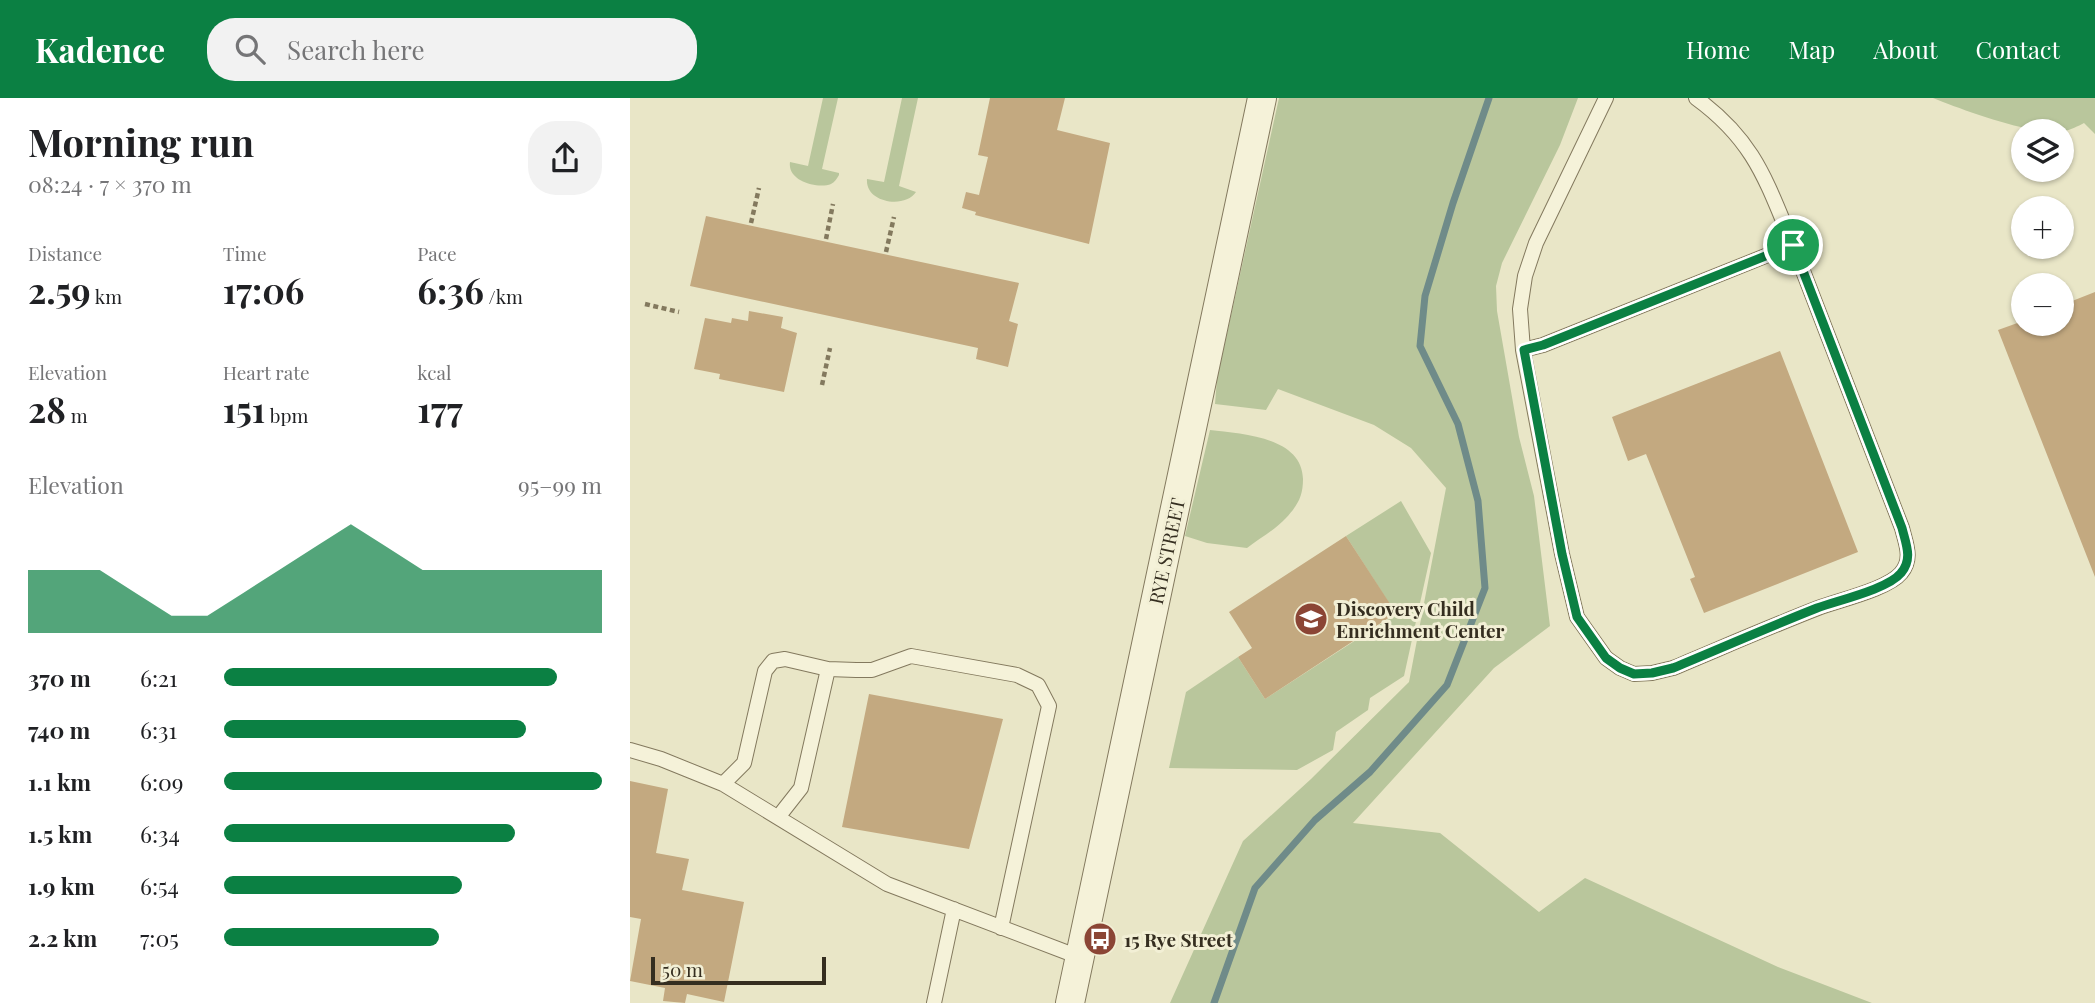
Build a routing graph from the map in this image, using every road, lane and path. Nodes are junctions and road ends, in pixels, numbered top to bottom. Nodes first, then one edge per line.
1 (1262, 98) edge
2 (1606, 98) edge
3 (1696, 98) edge
4 (759, 188) dead end
5 (833, 204) dead end
6 (894, 217) dead end
7 (751, 222) dead end
8 (826, 239) dead end
9 (1793, 245) junction
10 (887, 252) dead end
11 (645, 304) dead end
12 (678, 312) dead end
13 (830, 348) dead end
14 (1524, 350) junction
15 (822, 385) dead end
16 (828, 669) junction
17 (630, 750) edge
18 (723, 784) junction
19 (779, 816) junction
20 (954, 909) junction
21 (1001, 928) junction
22 (1079, 957) junction
23 (934, 1003) edge
24 (1069, 1003) edge

1 - 22 street, RYE STREET
2 - 14 lane
3 - 9 lane
4 - 7 path
5 - 8 path
6 - 10 path
9 - 14 lane
9 - 14 lane
11 - 12 path
13 - 15 path
16 - 18 lane
16 - 19 lane
16 - 21 lane
17 - 18 lane
18 - 19 lane
19 - 20 lane
20 - 21 lane
20 - 23 lane
21 - 22 lane
22 - 24 street, RYE STREET

